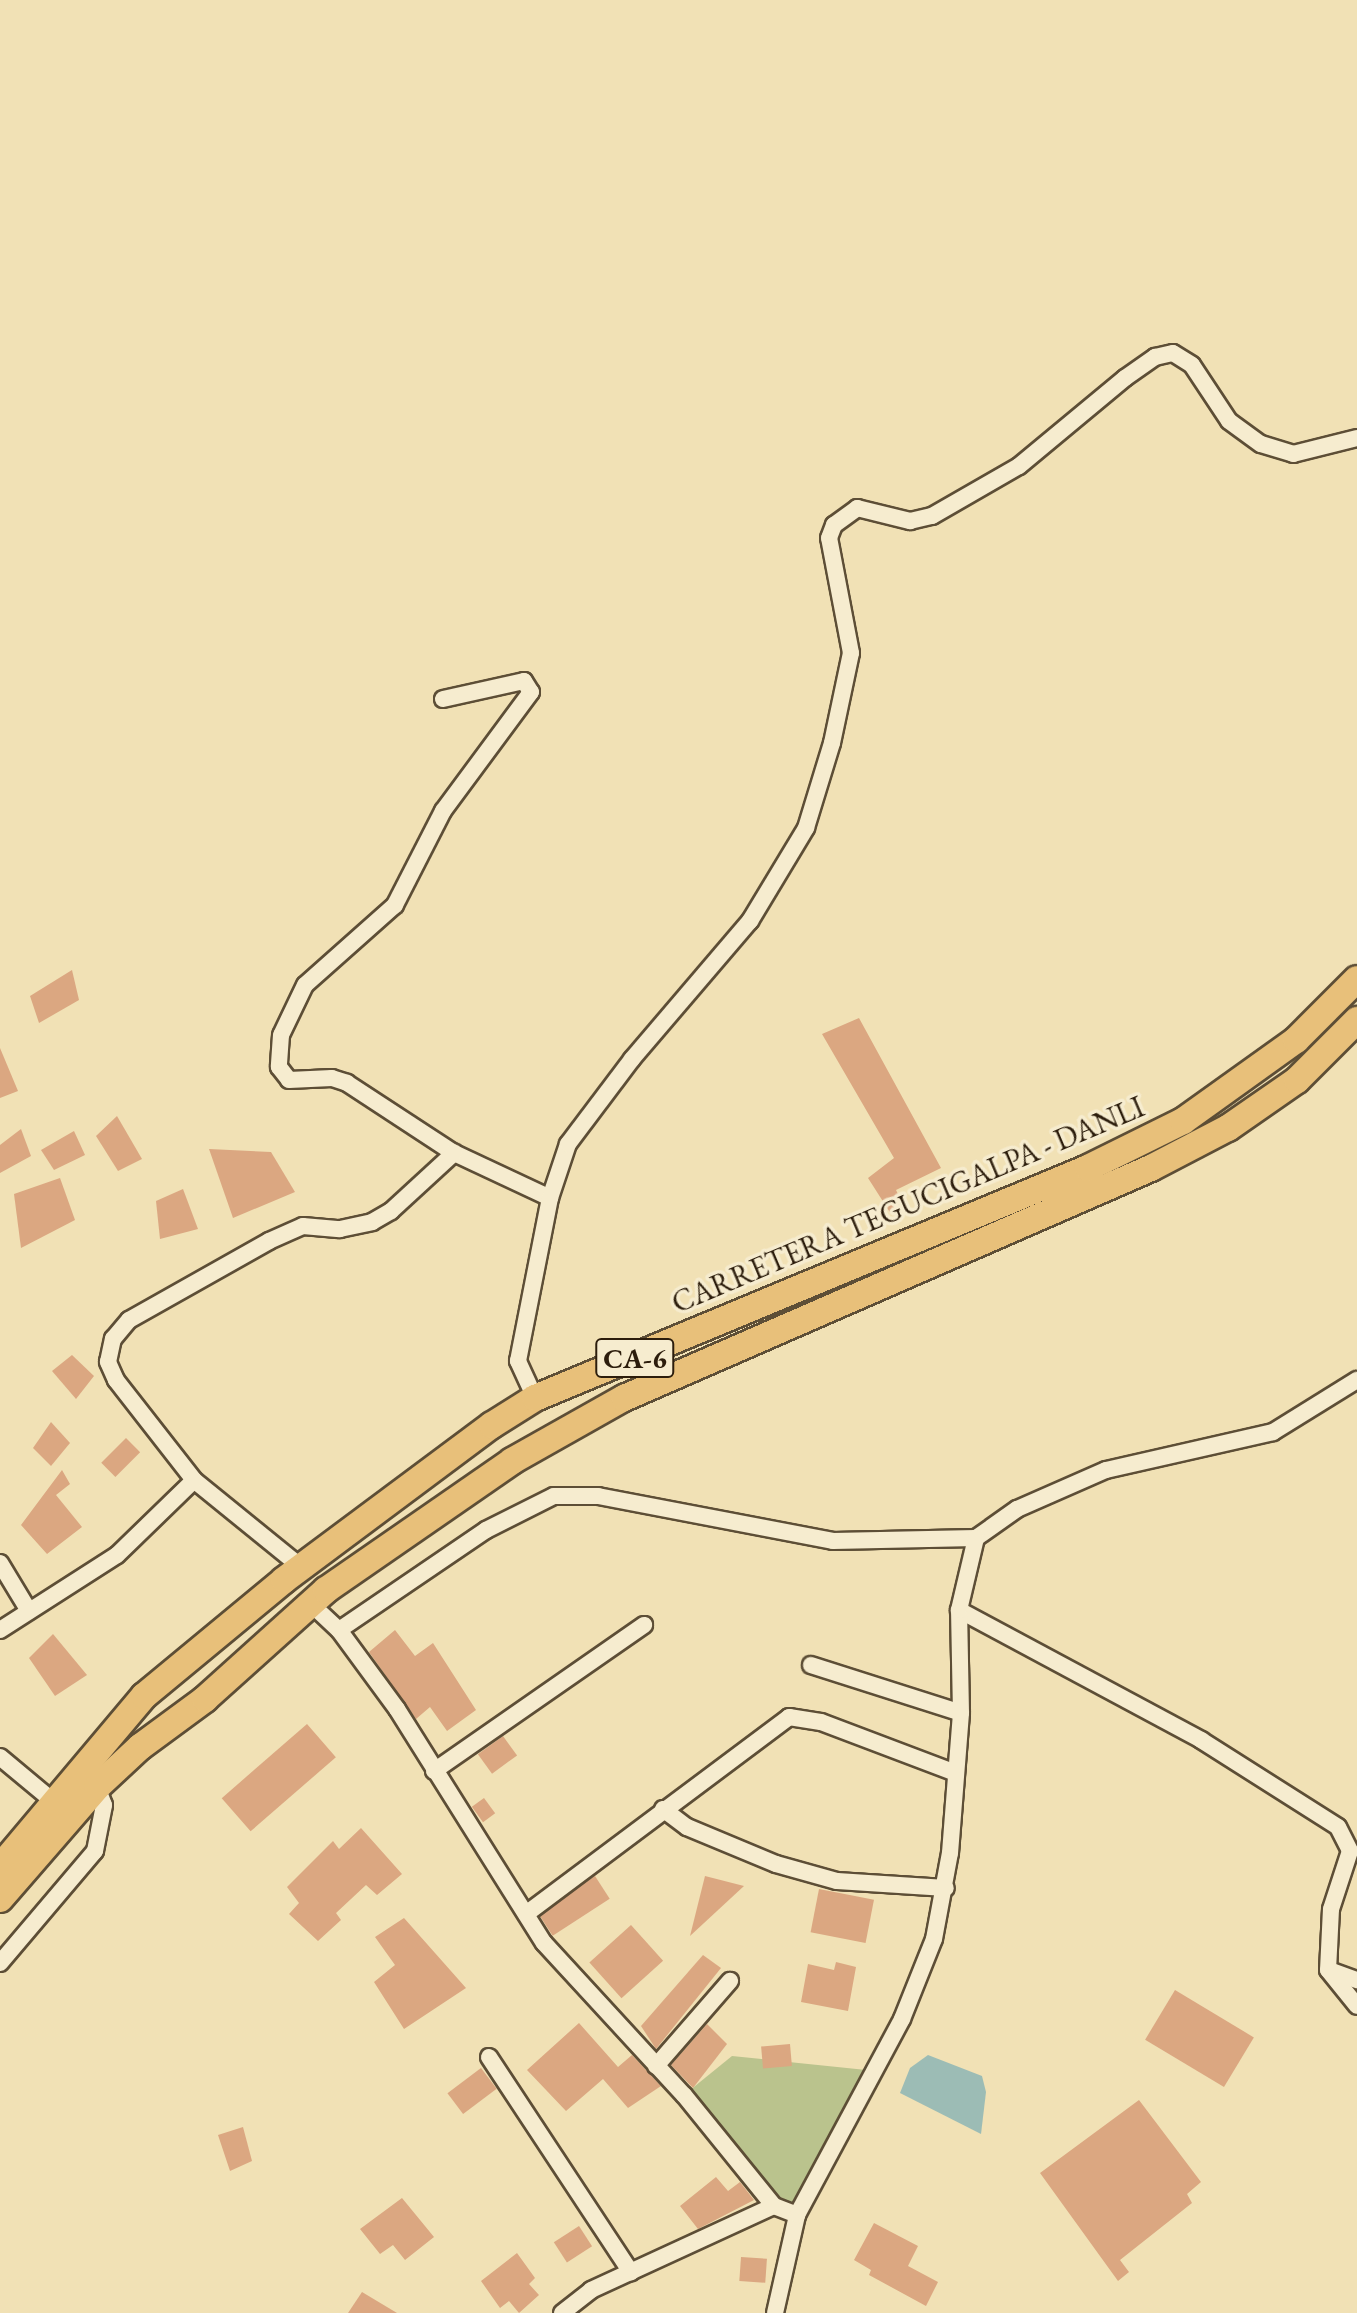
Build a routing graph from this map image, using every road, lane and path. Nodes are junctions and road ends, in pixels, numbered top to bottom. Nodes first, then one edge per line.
1 (1357, 438) edge
2 (443, 699) dead end
3 (1357, 979) edge
4 (1357, 1020) edge
5 (454, 1153) junction
6 (550, 1198) junction
7 (1357, 1380) edge
8 (535, 1398) junction
9 (492, 1425) junction
10 (557, 1436) junction
11 (512, 1461) junction
12 (194, 1480) junction
13 (976, 1538) junction
14 (0, 1563) edge
15 (301, 1567) junction
16 (310, 1603) junction
17 (959, 1610) junction
18 (29, 1611) junction
19 (644, 1625) dead end
20 (0, 1630) edge
21 (339, 1630) junction
22 (180, 1665) junction
23 (811, 1665) dead end
24 (142, 1698) junction
25 (205, 1699) junction
26 (961, 1713) junction
27 (164, 1731) junction
28 (0, 1757) edge
29 (434, 1771) junction
30 (956, 1773) junction
31 (97, 1787) junction
32 (663, 1809) junction
33 (62, 1810) junction
34 (0, 1867) edge
35 (946, 1888) junction
36 (0, 1899) edge
37 (526, 1914) junction
38 (0, 1963) edge
39 (1328, 1970) junction
40 (1357, 1980) edge
41 (730, 1981) dead end
42 (1357, 2006) edge
43 (489, 2057) dead end
44 (656, 2066) junction
45 (774, 2206) junction
46 (797, 2215) junction
47 (631, 2272) junction
48 (562, 2313) edge
49 (775, 2313) edge

1 - 6 street
2 - 5 street
3 - 8 highway, CARRETERA TEGUCIGALPA - DANLI / CA-6
4 - 10 highway, CARRETERA TEGUCIGALPA - DANLI / CA-6
5 - 6 street
5 - 12 street
6 - 8 street
7 - 13 street
8 - 9 highway, CARRETERA TEGUCIGALPA - DANLI / CA-6
8 - 10 highway
9 - 11 highway
9 - 15 highway, CARRETERA TEGUCIGALPA - DANLI / CA-6
10 - 11 highway, CARRETERA TEGUCIGALPA - DANLI / CA-6
11 - 16 highway, CARRETERA TEGUCIGALPA - DANLI / CA-6
12 - 15 street
12 - 18 street
13 - 17 street
13 - 21 street
14 - 18 street
15 - 22 highway, CARRETERA TEGUCIGALPA - DANLI / CA-6
16 - 21 street
16 - 25 highway, CARRETERA TEGUCIGALPA - DANLI / CA-6
17 - 26 street
17 - 39 street
18 - 20 street
19 - 29 street
21 - 29 street
22 - 24 highway, CARRETERA TEGUCIGALPA - DANLI / CA-6
22 - 25 highway
23 - 26 street
24 - 27 highway
24 - 33 highway, CARRETERA TEGUCIGALPA - DANLI / CA-6
25 - 27 highway, CARRETERA TEGUCIGALPA - DANLI / CA-6
26 - 30 street
27 - 31 highway, CARRETERA TEGUCIGALPA - DANLI / CA-6
28 - 33 street
29 - 37 street
30 - 32 street
30 - 35 street
31 - 33 highway, CARRETERA TEGUCIGALPA - DANLI / CA-6
31 - 38 street
32 - 35 street
32 - 37 street
33 - 34 highway, CARRETERA TEGUCIGALPA - DANLI / CA-6
33 - 36 highway, CARRETERA TEGUCIGALPA - DANLI / CA-6
35 - 46 street
37 - 44 street
39 - 40 street
39 - 42 street
41 - 44 street
43 - 47 street
44 - 45 street
45 - 46 street
45 - 47 street
46 - 49 street
47 - 48 street

